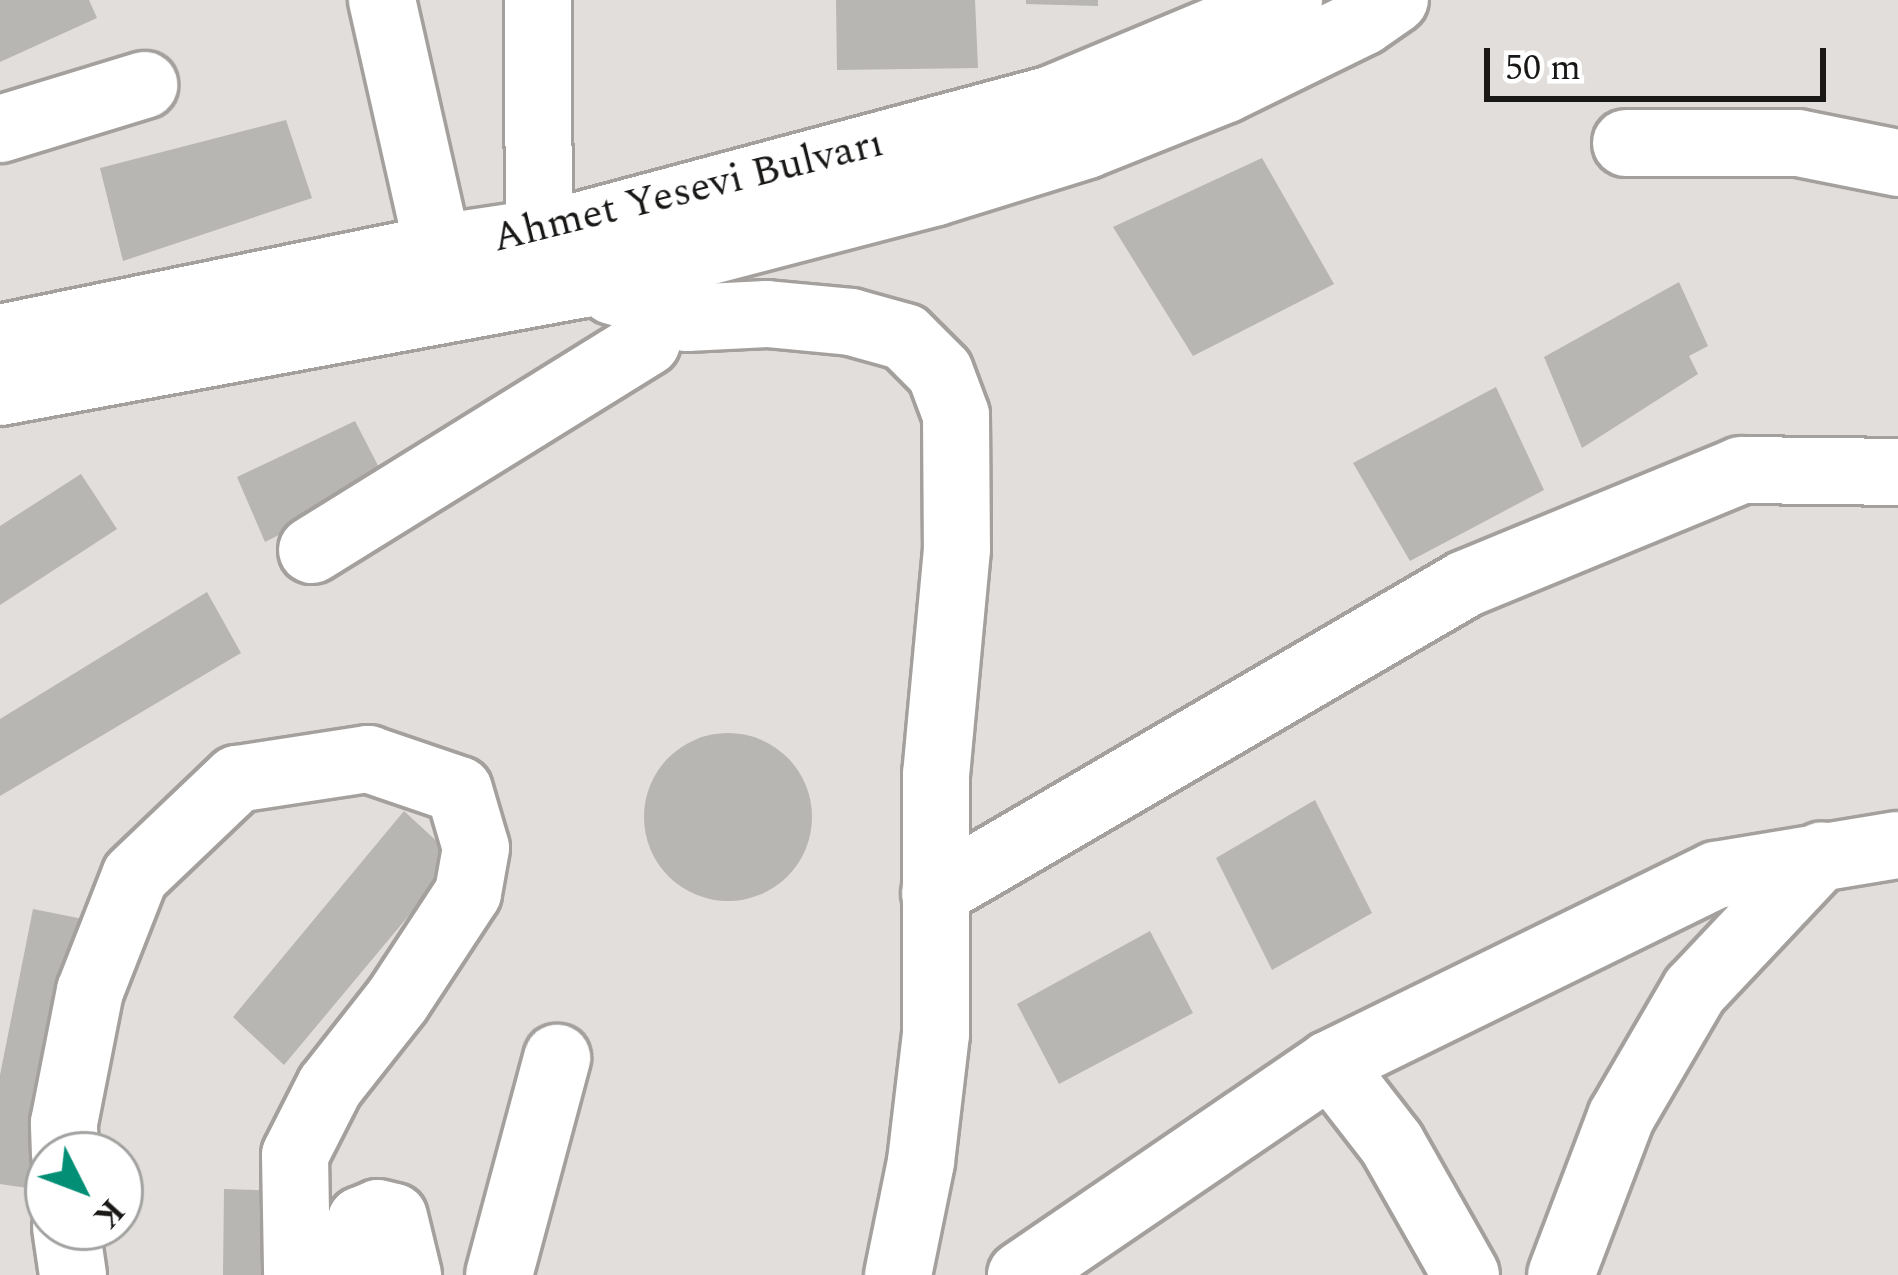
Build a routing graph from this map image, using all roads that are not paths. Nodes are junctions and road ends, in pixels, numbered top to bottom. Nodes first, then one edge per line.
1 (382, 0) edge
2 (538, 0) edge
3 (1289, 0) edge
4 (1395, 0) edge
5 (144, 85) dead end
6 (0, 129) edge
7 (1626, 143) dead end
8 (1898, 163) edge
9 (437, 248) junction
10 (565, 248) junction
11 (652, 302) junction
12 (0, 338) edge
13 (0, 392) edge
14 (1898, 472) edge
15 (312, 550) dead end
16 (1898, 844) edge
17 (1822, 855) junction
18 (934, 893) junction
19 (557, 1058) dead end
20 (1330, 1064) junction
21 (64, 1131) edge
22 (297, 1275) edge
23 (346, 1275) edge
24 (409, 1275) edge
25 (499, 1275) edge
26 (898, 1275) edge
27 (1021, 1275) edge
28 (1466, 1275) edge
29 (1562, 1275) edge

1 - 9 street
2 - 10 street
3 - 10 street, Ahmet Yesevi Bulvarı
4 - 10 street
5 - 6 street
7 - 8 street
9 - 10 street, Ahmet Yesevi Bulvarı
9 - 12 street, Ahmet Yesevi Bulvarı
10 - 11 street
10 - 13 street
11 - 15 street
11 - 18 street
14 - 18 street
16 - 17 street
17 - 20 street
17 - 29 street
18 - 26 street
19 - 25 street
20 - 27 street
20 - 28 street
21 - 22 street
23 - 24 street

